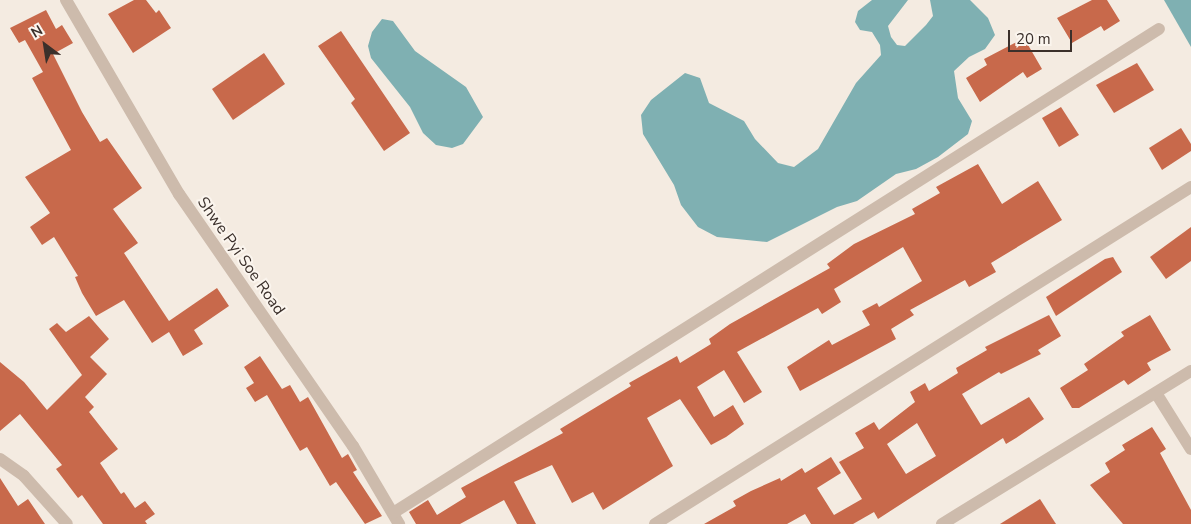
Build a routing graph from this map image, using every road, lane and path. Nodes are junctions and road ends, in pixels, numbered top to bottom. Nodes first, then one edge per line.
1 (66, 0) edge
2 (1159, 29) dead end
3 (1191, 187) edge
4 (1191, 371) edge
5 (1156, 393) junction
6 (1191, 449) edge
7 (0, 459) edge
8 (396, 519) edge
9 (67, 524) edge
10 (655, 524) edge
11 (942, 524) edge

1 - 8 street, Shwe Pyi Soe Road
2 - 8 street
3 - 10 street
4 - 5 street
5 - 6 street
5 - 11 street
7 - 9 street

